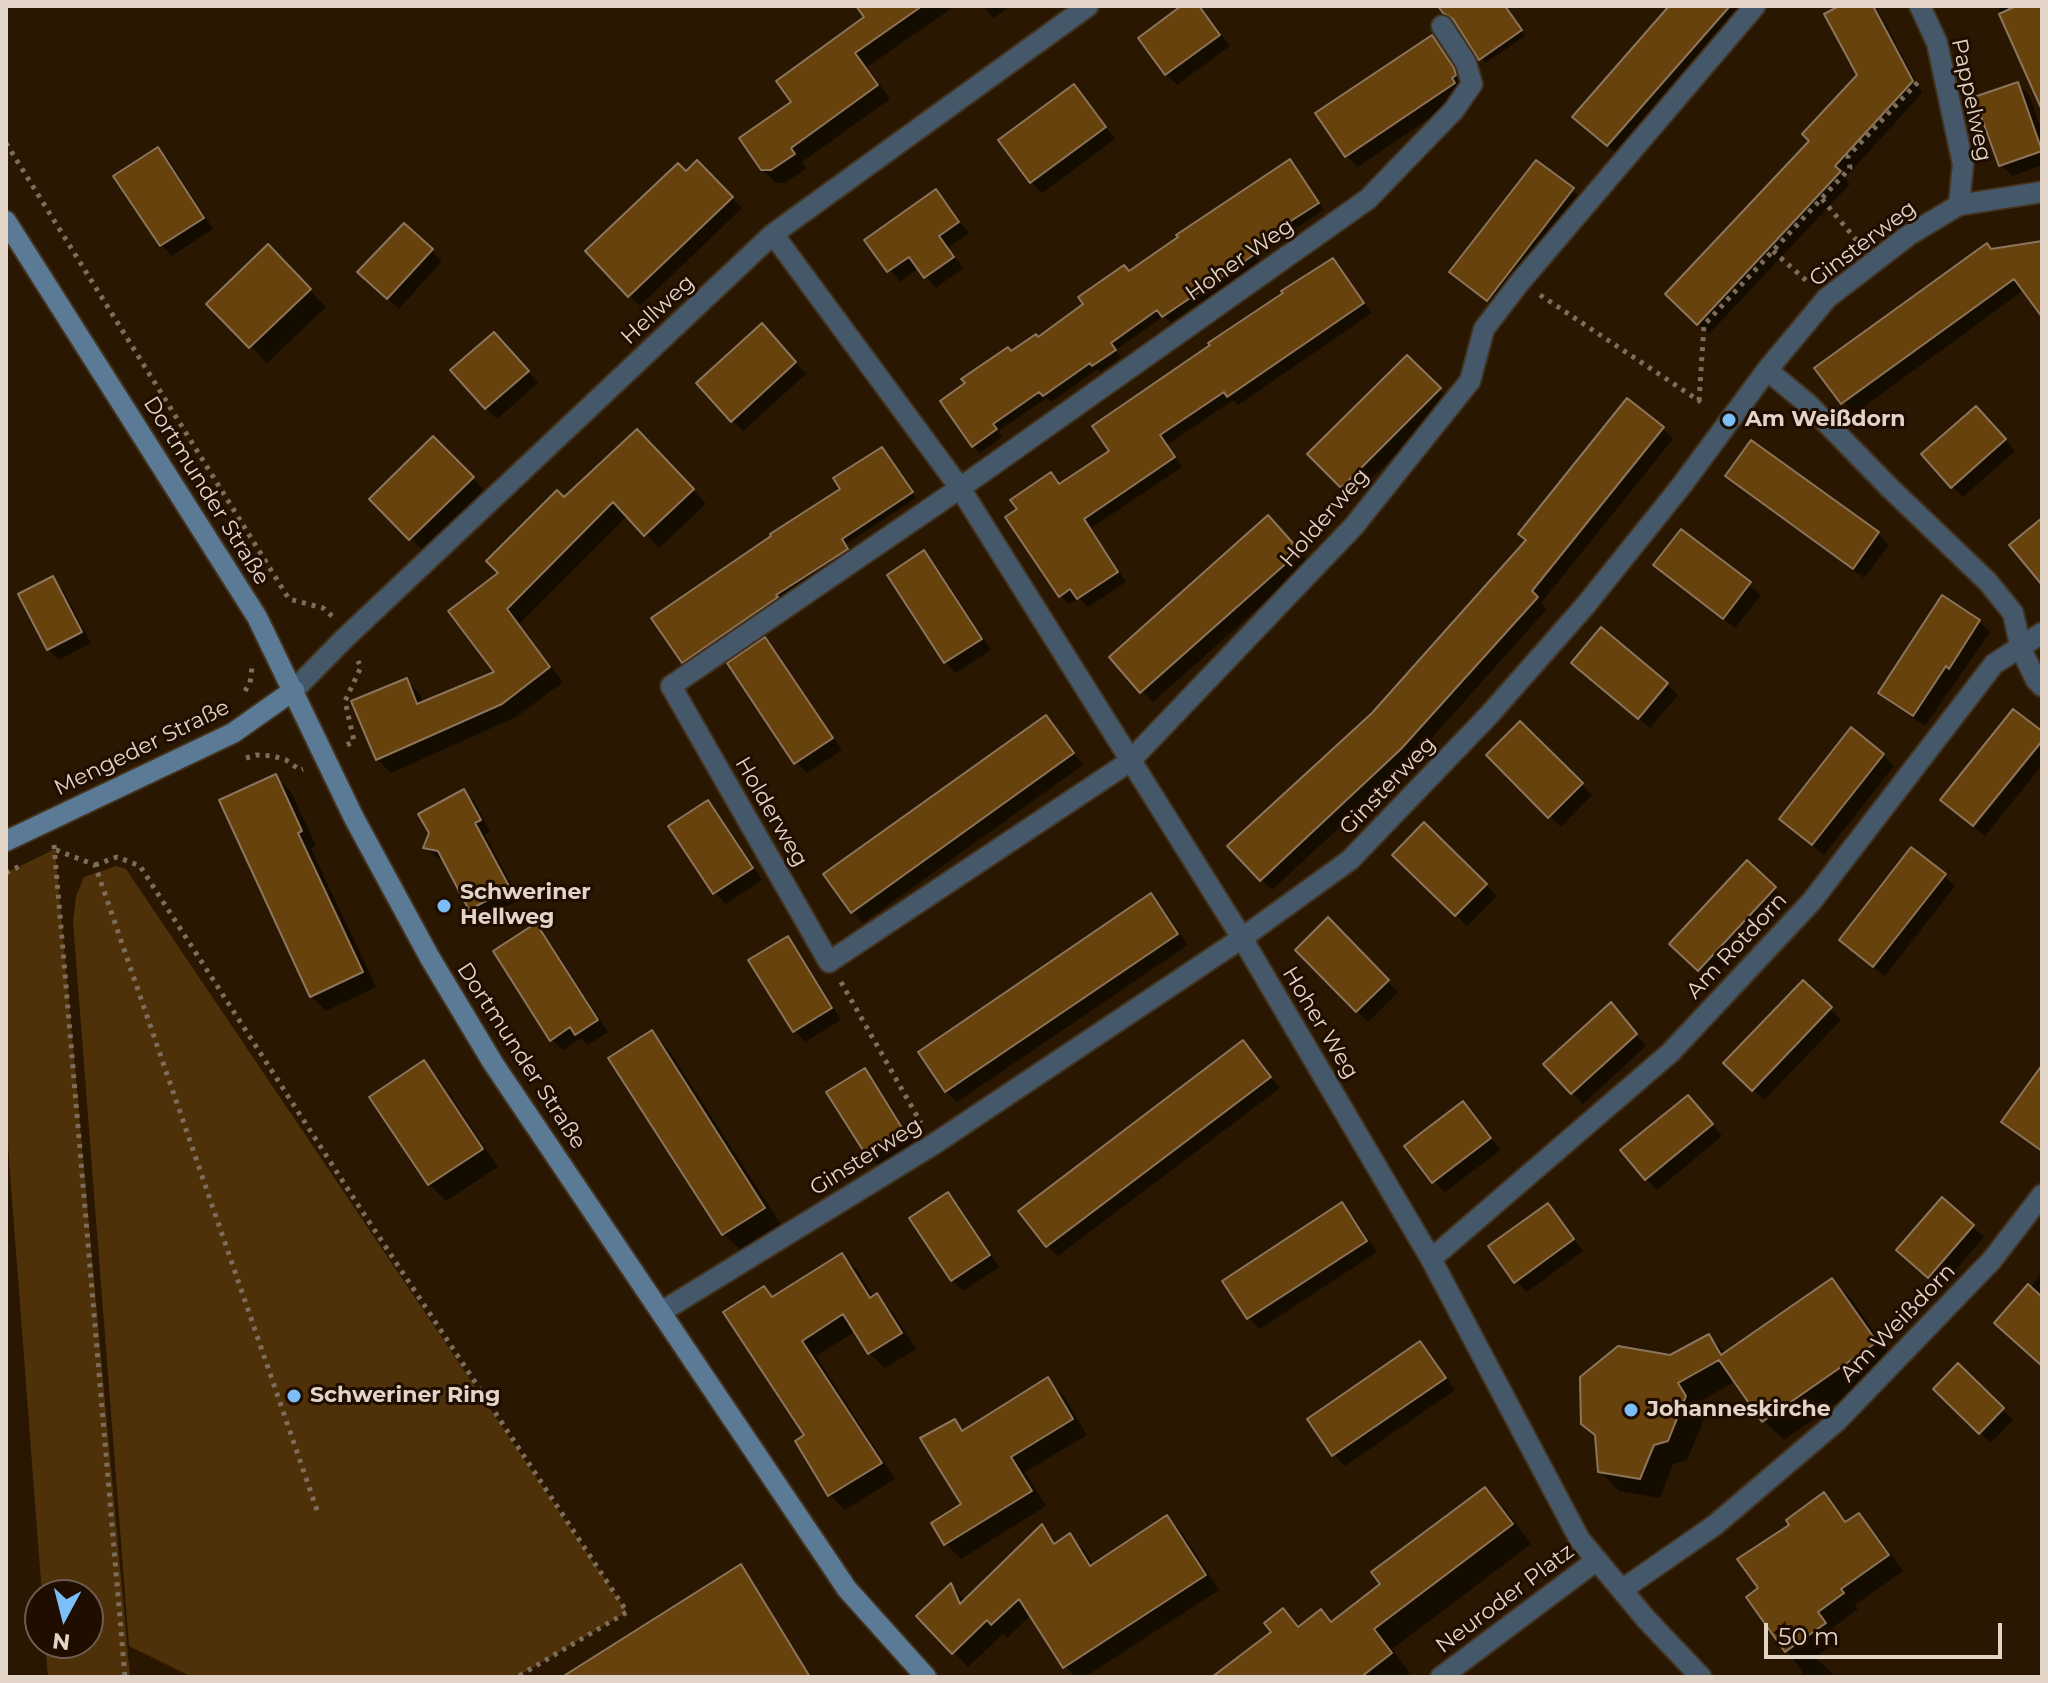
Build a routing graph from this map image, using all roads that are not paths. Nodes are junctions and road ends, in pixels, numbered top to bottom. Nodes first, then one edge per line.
1 (1088, 6) edge
2 (1755, 6) edge
3 (1920, 6) edge
4 (1442, 26) dead end
5 (2042, 192) edge
6 (1959, 205) junction
7 (6, 221) edge
8 (773, 234) junction
9 (1767, 370) junction
10 (960, 488) junction
11 (2042, 633) edge
12 (2021, 649) junction
13 (671, 686) joint
14 (2042, 686) edge
15 (294, 690) junction
16 (1129, 762) junction
17 (6, 841) edge
18 (1242, 938) junction
19 (2042, 1195) edge
20 (1431, 1259) junction
21 (661, 1312) junction
22 (1597, 1560) junction
23 (1623, 1589) junction
24 (926, 1677) edge
25 (1441, 1677) edge
26 (1701, 1677) edge

1 - 8 street, Hellweg
2 - 16 street, Holderweg
3 - 6 street, Pappelweg
4 - 10 street, Hoher Weg
5 - 6 street, Ginsterweg
6 - 9 street, Ginsterweg
7 - 15 main road, Dortmunder Straße
8 - 10 street, Hoher Weg
8 - 15 street, Hellweg
9 - 12 street
9 - 18 street, Ginsterweg
10 - 13 street, Hoher Weg
10 - 16 street, Hoher Weg
11 - 12 street, Am Rotdorn
12 - 14 street
12 - 20 street, Am Rotdorn
13 - 16 street, Holderweg
15 - 17 main road, Mengeder Straße
15 - 21 main road, Dortmunder Straße
16 - 18 street, Hoher Weg
18 - 20 street, Hoher Weg
18 - 21 street, Ginsterweg
19 - 23 street, Am Weißdorn
20 - 22 street, Hoher Weg
21 - 24 main road, Dortmunder Straße
22 - 23 street, Hoher Weg
22 - 25 street, Neuroder Platz
23 - 26 street, Hoher Weg

